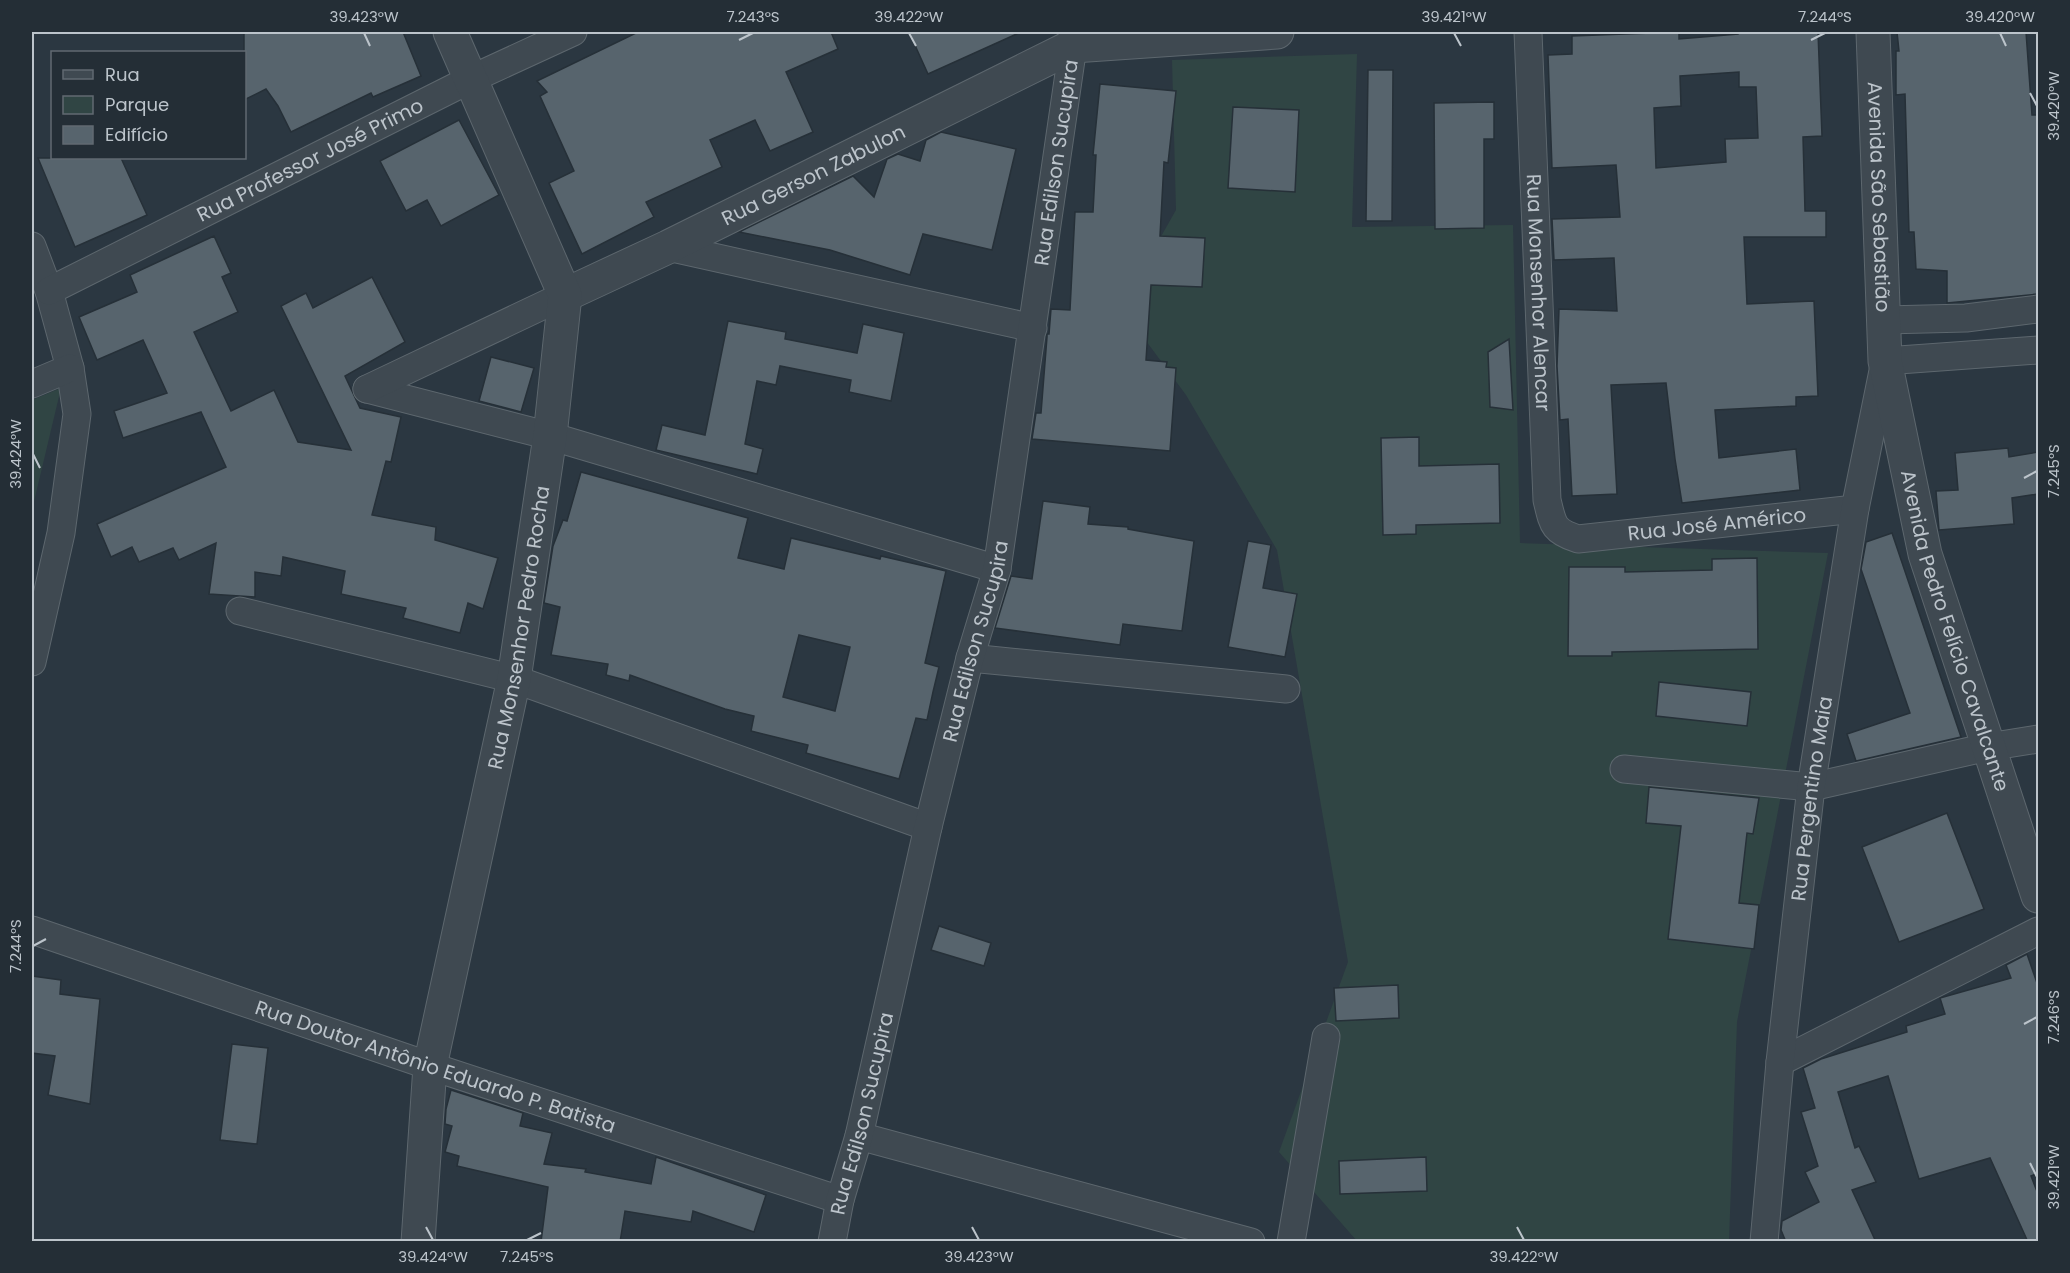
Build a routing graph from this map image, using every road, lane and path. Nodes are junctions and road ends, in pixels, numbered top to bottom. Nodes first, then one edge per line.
1 (450, 32) edge
2 (573, 32) edge
3 (1276, 32) edge
4 (1528, 32) edge
5 (1873, 32) edge
6 (1072, 39) edge
7 (471, 79) junction
8 (32, 246) edge
9 (668, 247) junction
10 (49, 291) junction
11 (565, 295) junction
12 (2038, 309) edge
13 (1885, 320) junction
14 (1033, 328) junction
15 (2038, 350) edge
16 (1886, 361) junction
17 (70, 368) junction
18 (32, 384) edge
19 (550, 436) junction
20 (1855, 509) junction
21 (1578, 539) joint
22 (997, 569) junction
23 (240, 611) dead end
24 (970, 657) junction
25 (32, 662) edge
26 (514, 679) junction
27 (1286, 689) dead end
28 (2038, 739) edge
29 (1988, 747) junction
30 (1624, 769) dead end
31 (1811, 787) junction
32 (928, 827) junction
33 (2038, 896) edge
34 (32, 930) edge
35 (2038, 931) edge
36 (1326, 1037) dead end
37 (1780, 1062) junction
38 (430, 1066) junction
39 (859, 1136) junction
40 (840, 1200) junction
41 (418, 1242) edge
42 (832, 1242) edge
43 (1251, 1242) edge
44 (1291, 1242) edge
45 (1764, 1242) edge

1 - 7 street, Rua Monsenhor Pedro Rocha
2 - 7 street, Rua Professor José Primo
3 - 6 street, Rua Gerson Zabulon
4 - 21 street, Rua Monsenhor Alencar
5 - 13 street, Avenida São Sebastião
6 - 9 street, Rua Gerson Zabulon
6 - 14 street, Rua Edilson Sucupira
7 - 10 street, Rua Professor José Primo
7 - 11 street, Rua Monsenhor Pedro Rocha
8 - 10 street
9 - 11 street, Rua Gerson Zabulon
9 - 14 street
10 - 17 street
11 - 19 street, Rua Monsenhor Pedro Rocha
11 - 19 street, Rua Gerson Zabulon
12 - 13 street
13 - 16 street, Avenida São Sebastião
14 - 22 street, Rua Edilson Sucupira
15 - 16 street
16 - 20 street, Rua Pergentino Maia
16 - 29 street, Avenida Pedro Felício Cavalcante
17 - 18 street
17 - 25 street
19 - 22 street
19 - 26 street, Rua Monsenhor Pedro Rocha
20 - 21 street, Rua José Américo
20 - 31 street, Rua Pergentino Maia
22 - 24 street, Rua Edilson Sucupira
23 - 26 street
24 - 27 street
24 - 32 street, Rua Edilson Sucupira
26 - 32 street
26 - 38 street, Rua Monsenhor Pedro Rocha
28 - 29 street
29 - 31 street
29 - 33 street, Avenida Pedro Felício Cavalcante
30 - 31 street
31 - 37 street, Rua Pergentino Maia
32 - 39 street, Rua Edilson Sucupira
34 - 38 street, Rua Doutor Antônio Eduardo P. Batista
35 - 37 street
36 - 44 street
37 - 45 street, Rua Pergentino Maia
38 - 40 street, Rua Doutor Antônio Eduardo P. Batista
38 - 41 street, Rua Monsenhor Pedro Rocha
39 - 40 street, Rua Edilson Sucupira
39 - 43 street
40 - 42 street, Rua Edilson Sucupira

